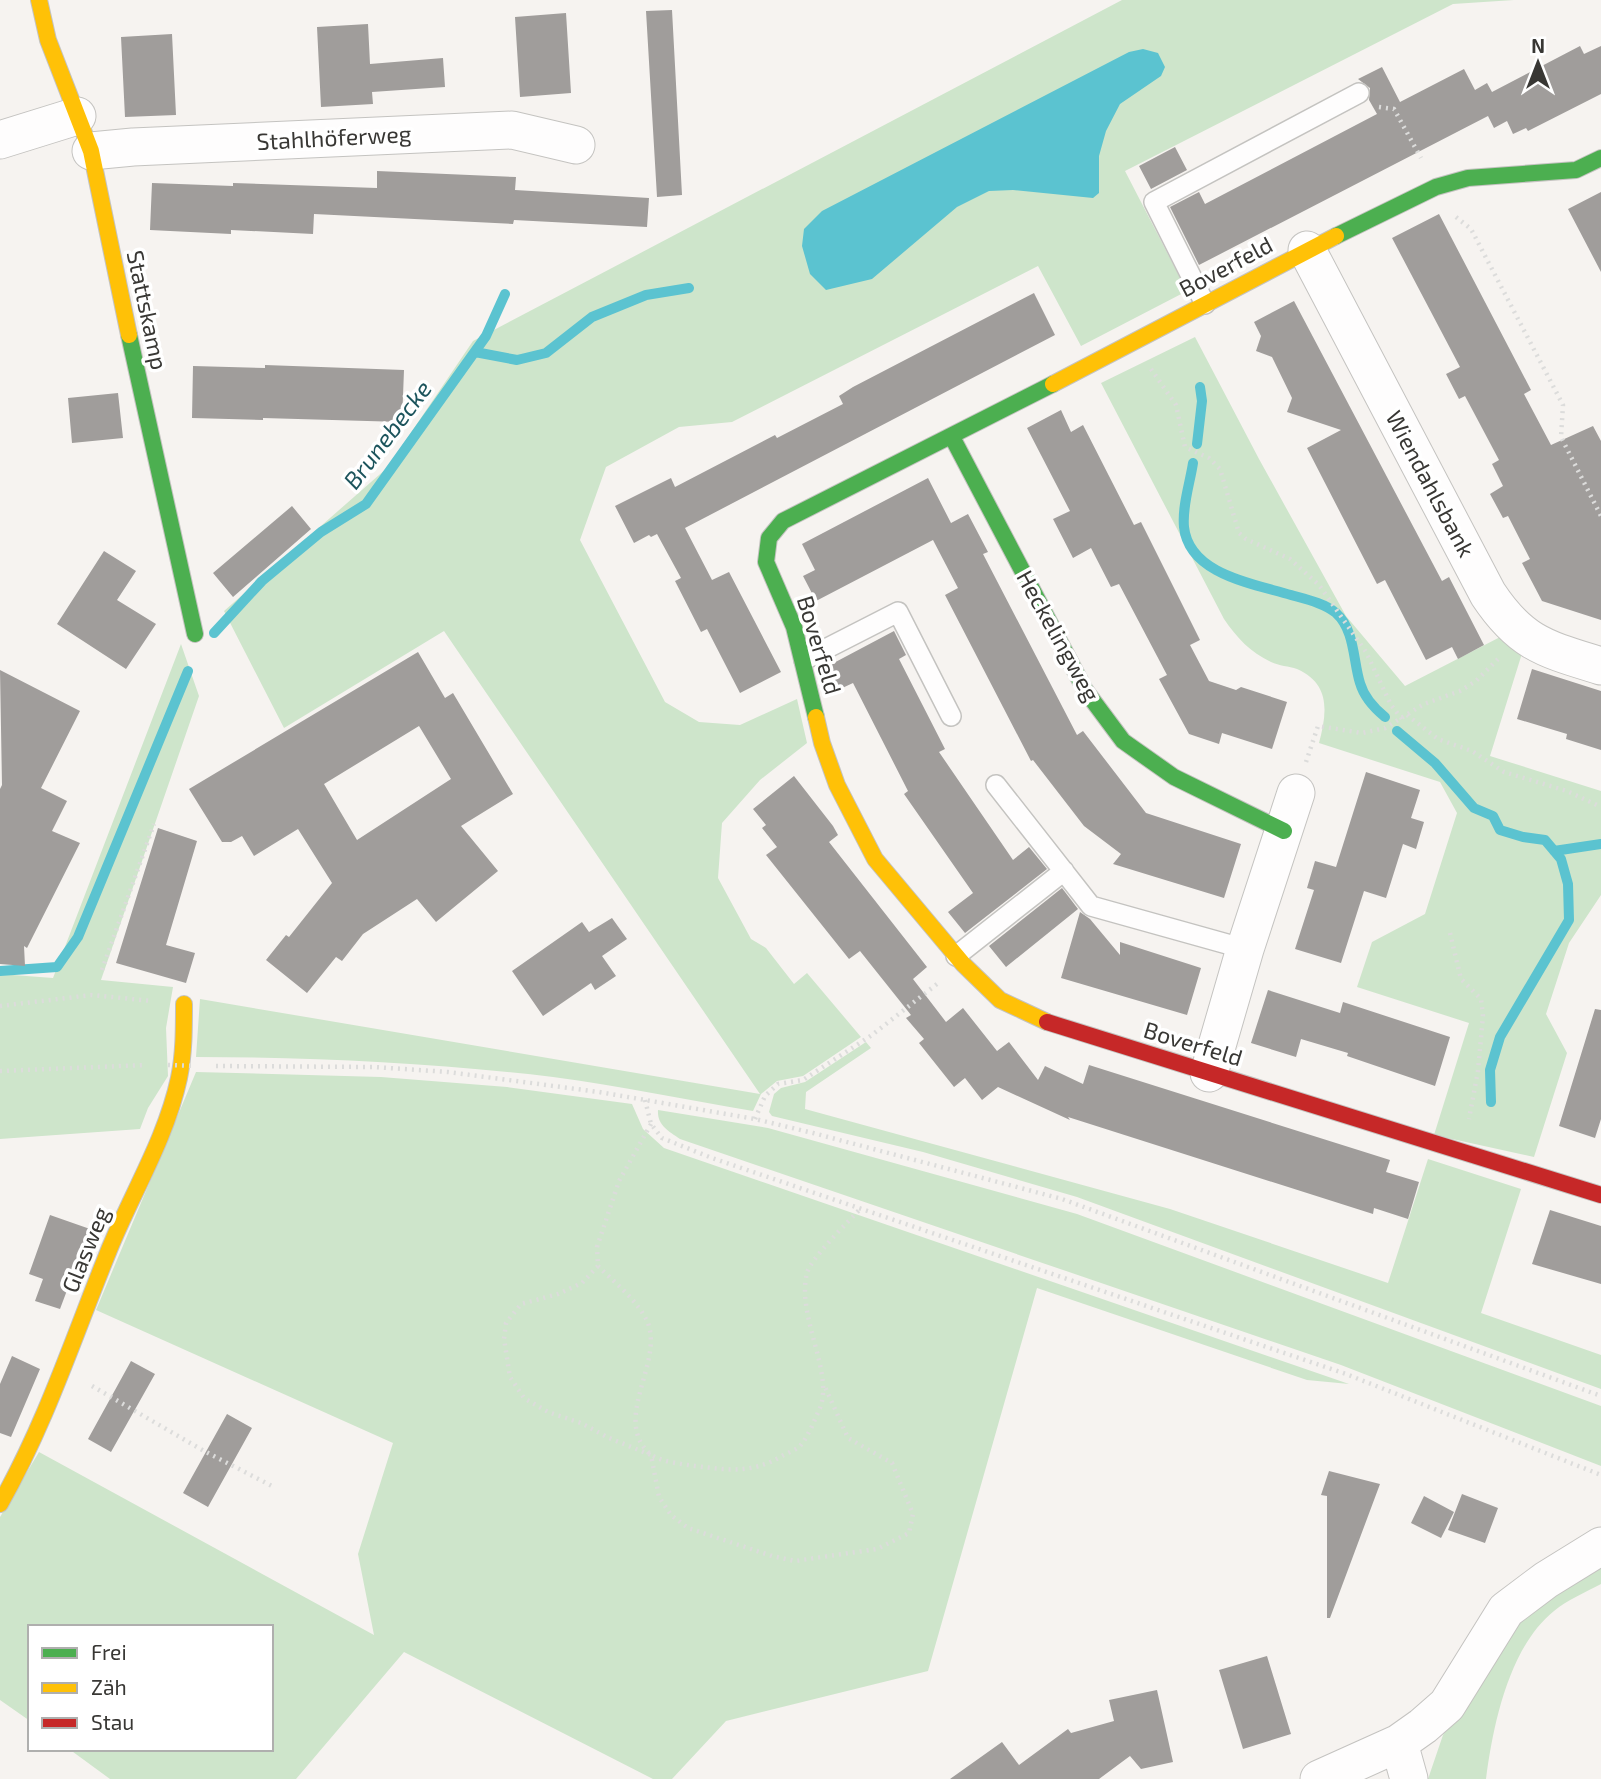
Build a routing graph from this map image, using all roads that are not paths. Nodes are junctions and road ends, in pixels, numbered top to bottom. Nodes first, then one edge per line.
1 (39, 0) edge
2 (1359, 93) road end
3 (77, 116) junction
4 (0, 140) edge
5 (576, 145) dead end
6 (91, 151) junction
7 (1601, 158) edge
8 (1307, 250) junction
9 (1205, 304) junction
10 (952, 437) junction
11 (195, 634) dead end
12 (804, 660) junction
13 (1601, 666) edge
14 (951, 716) dead end
15 (996, 785) dead end
16 (1296, 793) dead end
17 (1284, 831) junction
18 (1064, 871) junction
19 (1245, 949) junction
20 (959, 960) junction
21 (184, 1004) road end
22 (1209, 1073) junction
23 (1601, 1195) edge
24 (0, 1504) edge
25 (1601, 1546) edge
26 (1399, 1743) junction
27 (1320, 1779) edge
28 (1409, 1779) edge

1 - 3 street, Stattskamp
2 - 9 lane
3 - 4 street
3 - 6 street, Stattskamp
5 - 6 street, Stahlhöferweg
6 - 11 street, Stattskamp
7 - 8 street, Boverfeld
8 - 9 street, Boverfeld
8 - 13 street, Wiendahlsbank
9 - 10 street, Boverfeld
10 - 12 street, Boverfeld
10 - 17 street, Heckelingweg
12 - 14 lane
12 - 20 street, Boverfeld
15 - 18 lane
16 - 17 street
17 - 19 street
18 - 19 lane
18 - 20 lane
19 - 22 street
20 - 22 street, Boverfeld
21 - 24 street, Glasweg
22 - 23 street, Boverfeld
25 - 26 street
26 - 27 street
26 - 28 street

